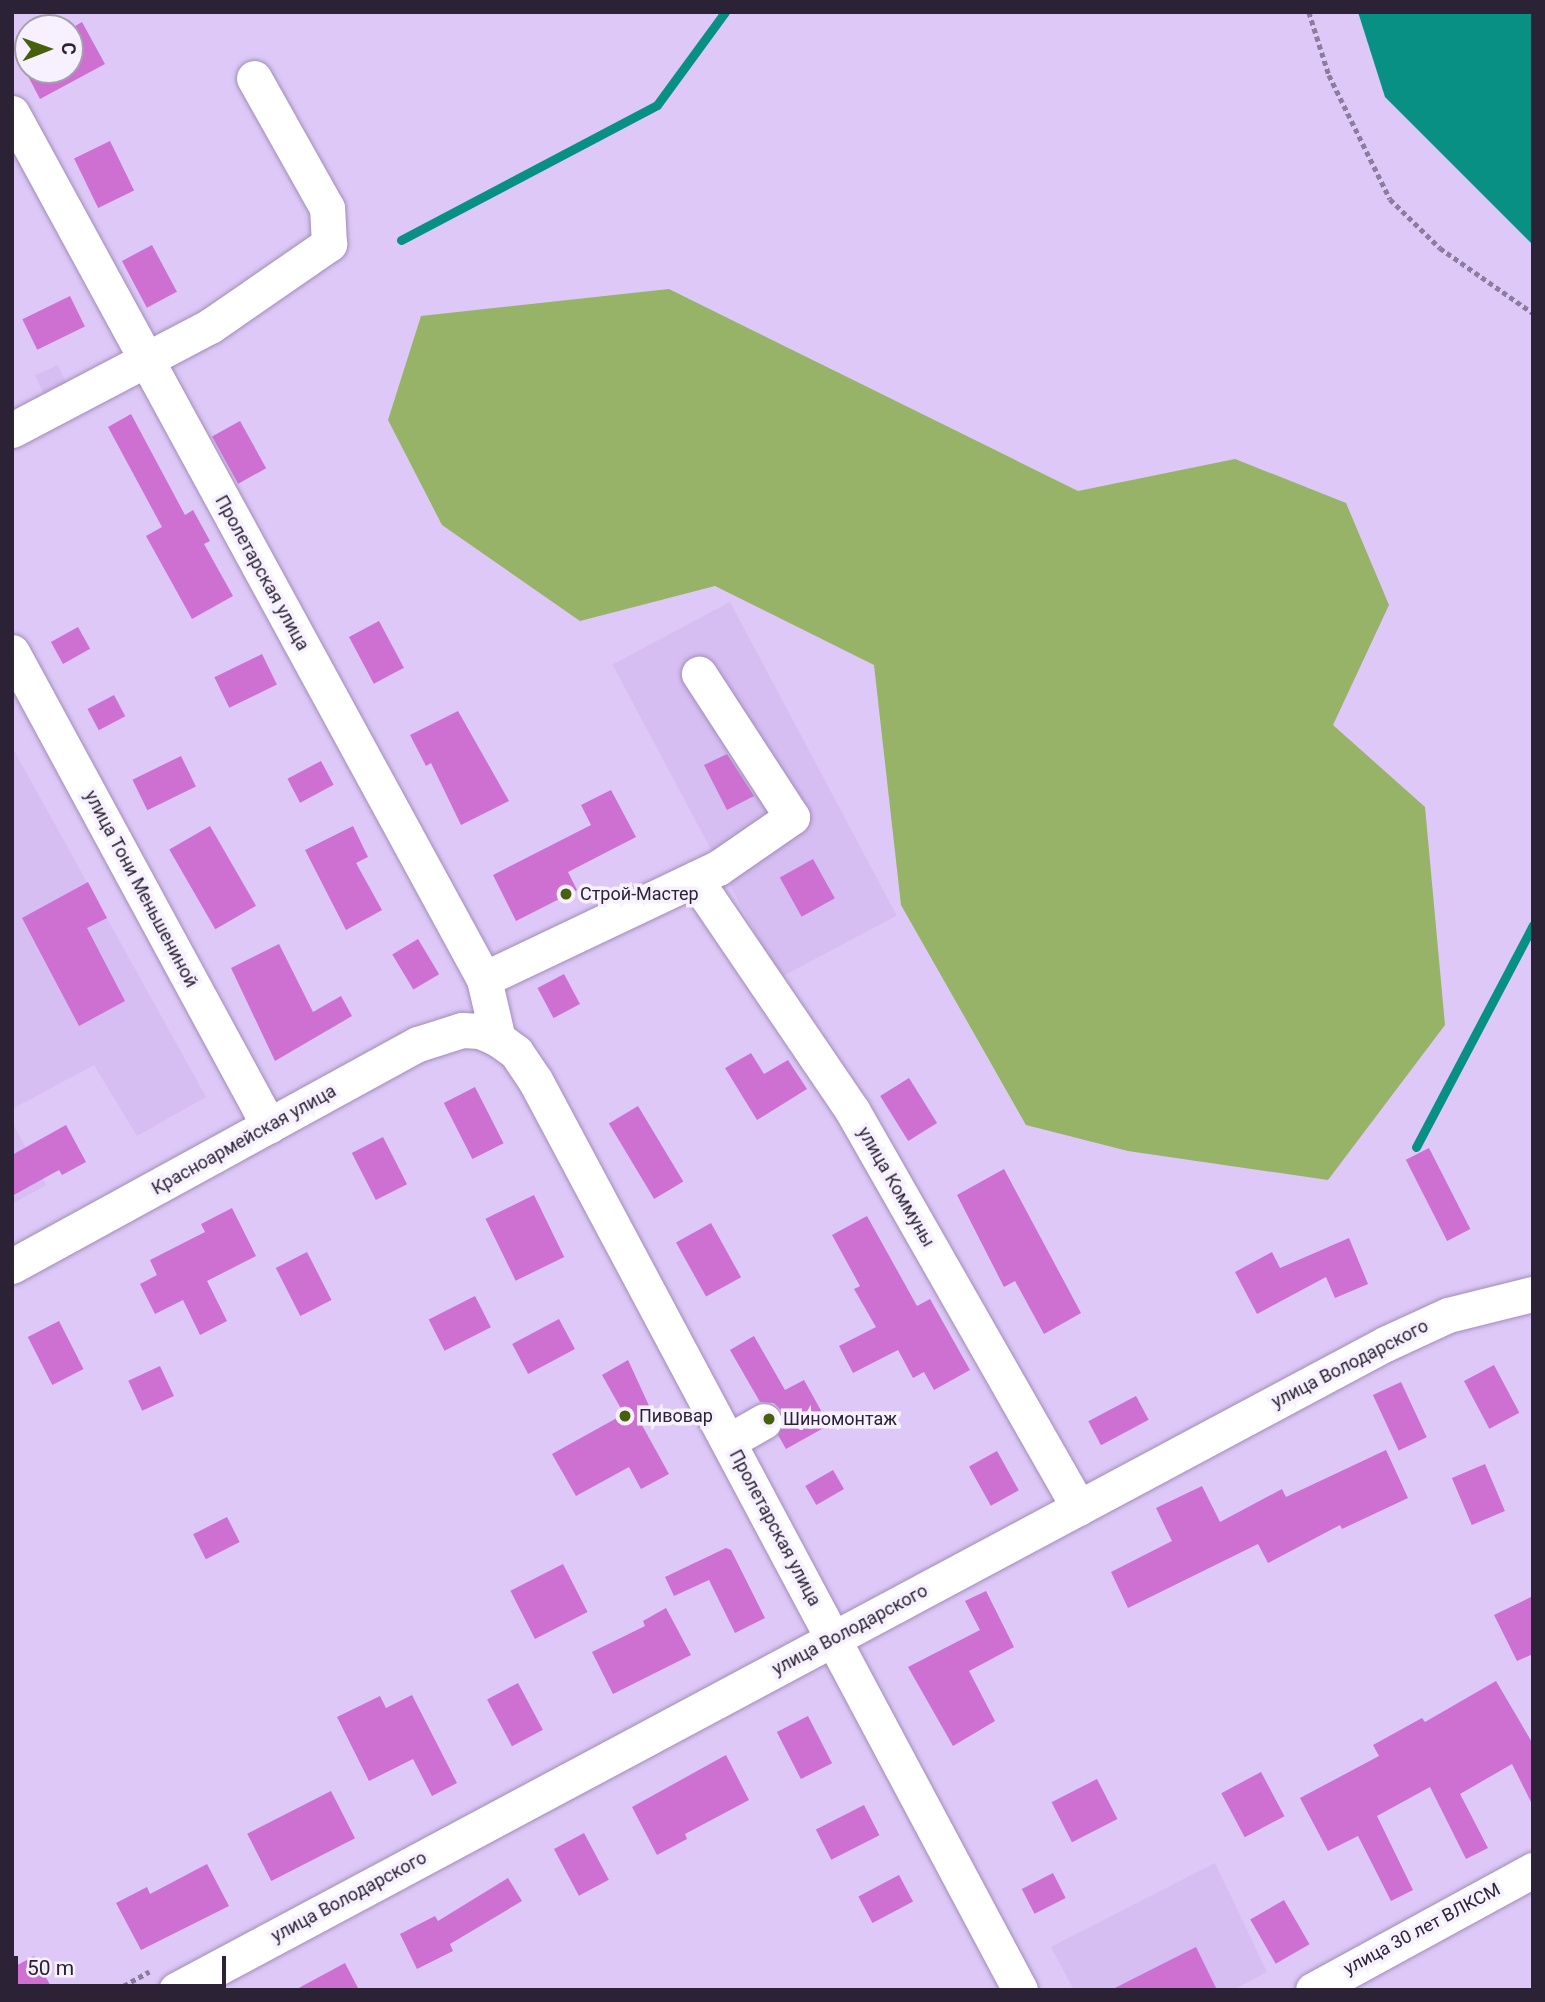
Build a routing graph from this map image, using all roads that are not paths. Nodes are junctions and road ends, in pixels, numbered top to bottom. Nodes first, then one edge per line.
1 (254, 78) dead end
2 (12, 113) edge
3 (146, 360) junction
4 (12, 430) edge
5 (12, 652) edge
6 (699, 674) dead end
7 (695, 878) junction
8 (484, 979) junction
9 (489, 1035) junction
10 (269, 1126) junction
11 (12, 1266) edge
12 (1533, 1294) edge
13 (764, 1421) dead end
14 (729, 1441) junction
15 (1079, 1508) junction
16 (835, 1639) junction
17 (1533, 1870) edge
18 (176, 1990) edge
19 (1020, 1990) edge
20 (1313, 1990) edge

1 - 3 street
2 - 3 street, Пролетарская улица
3 - 4 street
3 - 8 street, Пролетарская улица
5 - 10 street, улица Тони Меньшениной
6 - 7 street
7 - 8 street
7 - 15 street, улица Коммуны
8 - 9 street, Пролетарская улица
9 - 10 street, Красноармейская улица
9 - 14 street, Пролетарская улица
10 - 11 street, Красноармейская улица
12 - 15 street, улица Володарского
13 - 14 street
14 - 16 street, Пролетарская улица
15 - 16 street, улица Володарского
16 - 18 street, улица Володарского
16 - 19 street, Пролетарская улица
17 - 20 street, улица 30 лет ВЛКСМ

